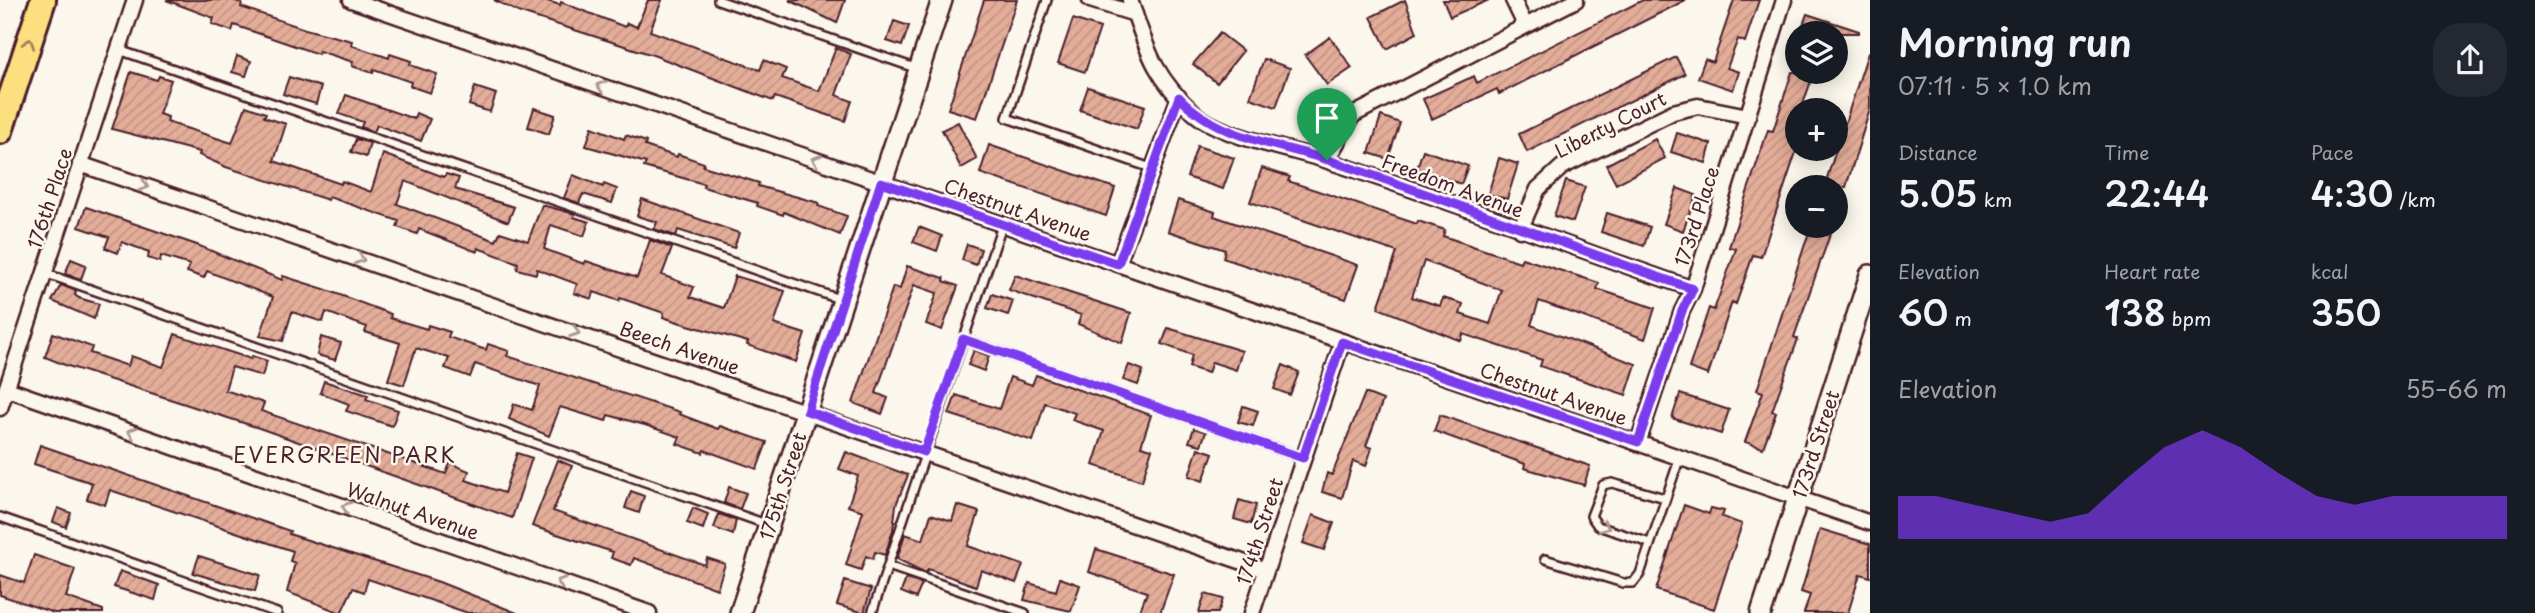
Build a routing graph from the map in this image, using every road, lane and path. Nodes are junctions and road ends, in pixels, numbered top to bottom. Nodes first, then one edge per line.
1 (43, 0) edge
2 (135, 0) edge
3 (351, 0) edge
4 (718, 0) edge
5 (942, 0) edge
6 (1047, 0) edge
7 (1090, 0) edge
8 (1513, 0) edge
9 (1576, 0) edge
10 (1784, 0) edge
11 (1132, 7) edge
12 (1525, 25) junction
13 (118, 50) junction
14 (919, 69) junction
15 (1179, 97) junction
16 (1748, 116) junction
17 (0, 131) edge
18 (1327, 160) junction
19 (80, 164) junction
20 (1151, 168) junction
21 (881, 182) junction
22 (1002, 225) junction
23 (1520, 230) junction
24 (1118, 264) junction
25 (44, 273) junction
26 (1869, 282) edge
27 (1693, 289) junction
28 (843, 300) junction
29 (963, 339) junction
30 (1342, 342) junction
31 (7, 389) junction
32 (0, 408) edge
33 (807, 411) junction
34 (1638, 442) junction
35 (924, 452) junction
36 (1680, 456) junction
37 (1303, 458) junction
38 (1797, 497) junction
39 (1665, 498) junction
40 (0, 517) edge
41 (1870, 523) edge
42 (769, 525) junction
43 (1650, 543) junction
44 (1545, 559) dead end
45 (888, 566) junction
46 (1266, 570) junction
47 (277, 613) edge
48 (649, 613) edge
49 (740, 613) edge
50 (873, 613) edge
51 (1025, 613) edge
52 (1252, 613) edge
53 (1761, 613) edge

17 -> 1 highway
2 - 13 street, 176th Place
21 -> 3 street, Chestnut Avenue
4 - 14 lane
5 - 14 street, 175th Street
6 - 20 lane
7 - 11 street
8 - 12 street
9 - 12 street
10 - 16 street, 173rd Place
11 - 15 street, Freedom Avenue
12 - 18 street
13 - 19 street, 176th Place
13 - 28 lane
14 - 21 street, 175th Street
15 - 18 street, Freedom Avenue
15 - 20 street
16 - 23 street, Liberty Court
16 - 27 street, 173rd Place
18 - 23 street, Freedom Avenue
19 - 25 street, 176th Place
19 -> 33 street, Beech Avenue
20 - 24 street
21 - 22 street, Chestnut Avenue
21 - 28 street, 175th Street
22 - 24 street, Chestnut Avenue
22 - 29 lane
23 - 27 street, Freedom Avenue
24 - 30 street, Chestnut Avenue
25 - 31 street, 176th Place
25 - 42 lane
26 - 38 street, 173rd Street
27 - 34 street, 173rd Place
28 - 33 street, 175th Street
29 - 35 lane
29 - 37 lane
30 - 34 street, Chestnut Avenue
30 - 37 street, 174th Street
31 - 32 street, 176th Place
48 -> 31 street, Walnut Avenue
33 - 35 street, Beech Avenue
33 - 42 street, 175th Street
34 - 36 street, Chestnut Avenue
35 - 45 lane
35 - 46 street, Beech Avenue
36 - 38 street, Chestnut Avenue
36 - 39 lane
37 - 46 street, 174th Street
38 - 41 street, Chestnut Avenue
38 - 53 street, 173rd Street
39 - 43 lane
39 -> 43 lane
40 - 47 lane
42 - 49 street, 175th Street
43 - 44 lane
45 - 50 lane
45 - 51 lane
46 - 52 street, 174th Street

